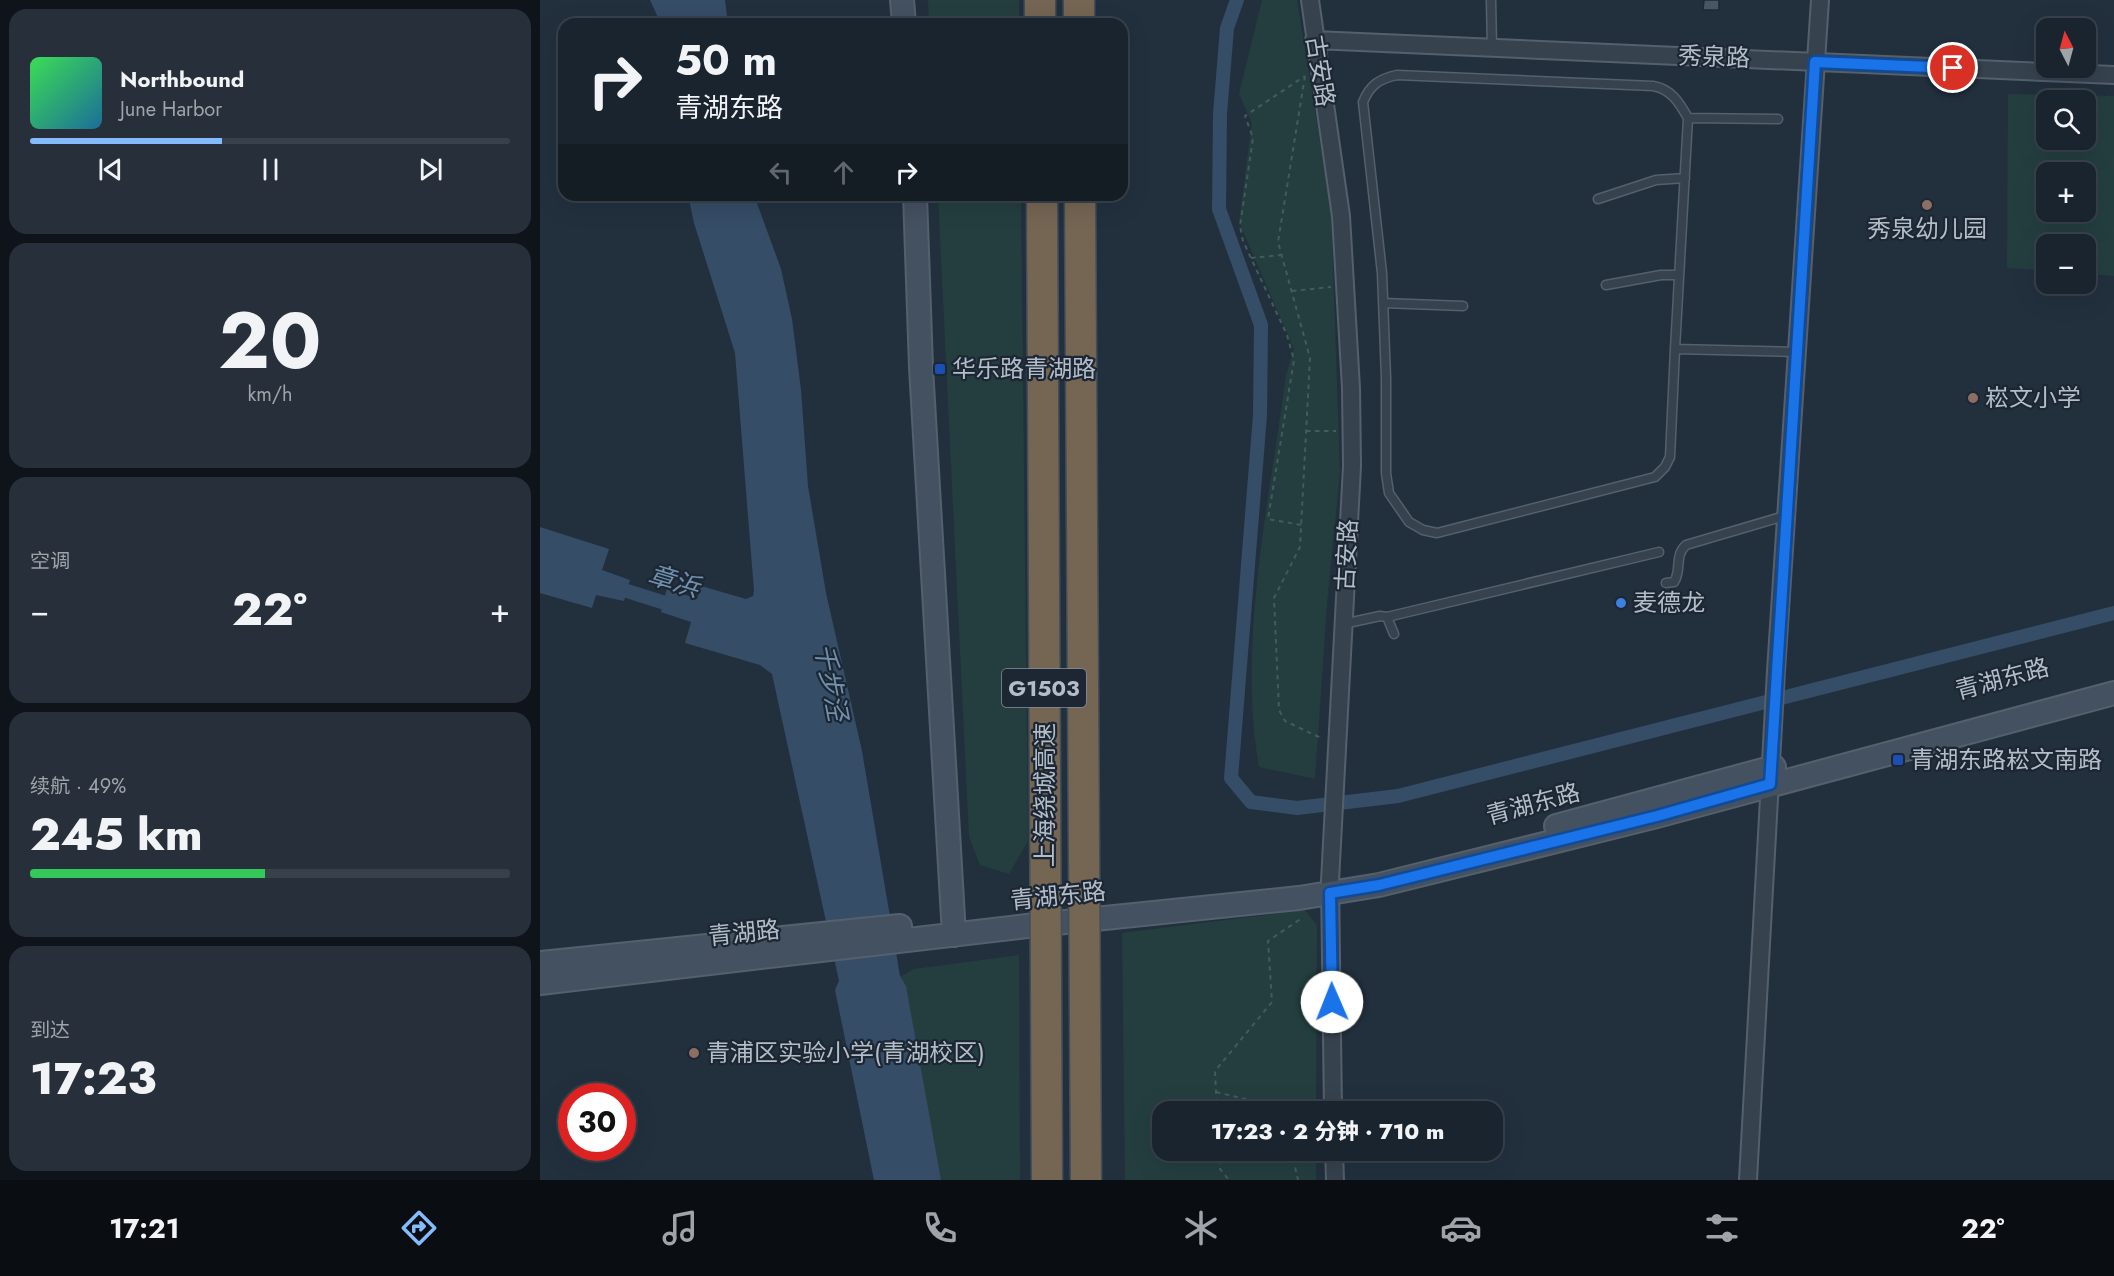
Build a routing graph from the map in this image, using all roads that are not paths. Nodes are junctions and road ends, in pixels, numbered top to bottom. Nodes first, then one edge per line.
1 (902, 0) edge
2 (1040, 0) edge
3 (1079, 0) edge
4 (1310, 0) edge
5 (1491, 0) edge
6 (1820, 0) edge
7 (904, 18) edge
8 (1041, 18) edge
9 (1079, 18) edge
10 (1314, 40) junction
11 (1492, 48) junction
12 (1815, 62) junction
13 (2114, 75) edge
14 (1688, 118) junction
15 (1778, 118) dead end
16 (1685, 178) junction
17 (1598, 199) dead end
18 (915, 201) edge
19 (1041, 201) edge
20 (1080, 201) edge
21 (1679, 275) junction
22 (1606, 285) dead end
23 (1383, 303) junction
24 (1463, 306) dead end
25 (1675, 349) junction
26 (1798, 352) junction
27 (1788, 515) junction
28 (1659, 552) dead end
29 (1666, 583) dead end
30 (1388, 616) junction
31 (1343, 624) junction
32 (1394, 634) dead end
33 (2114, 677) edge
34 (2114, 693) edge
35 (1771, 776) junction
36 (1330, 887) junction
37 (954, 928) junction
38 (827, 942) junction
39 (540, 963) edge
40 (540, 983) edge
41 (1334, 1101) edge
42 (1334, 1161) edge
43 (1047, 1180) edge
44 (1086, 1180) edge
45 (1335, 1180) edge
46 (1748, 1180) edge

1 - 7 main road
2 - 8 highway
3 - 9 highway
4 - 10 street, 古安路
5 - 11 lane
6 - 12 street
10 - 11 street, 秀泉路
10 - 31 street, 古安路
11 - 12 street, 秀泉路
12 - 13 street, 秀泉路
12 - 26 street
14 - 15 lane
14 - 16 lane
14 - 23 lane
16 - 17 lane
16 - 21 lane
18 - 37 main road
19 - 43 highway, 上海绕城高速 / G1503, bridge
20 - 44 highway, 上海绕城高速 / G1503, bridge
21 - 22 lane
21 - 25 lane
23 - 24 lane
23 - 25 lane
25 - 26 lane
26 - 27 street
27 - 29 lane
27 - 35 street
28 - 30 lane
30 - 31 lane
30 - 32 lane
31 - 36 street, 古安路
33 - 35 main road, 青湖东路
34 - 35 main road, 青湖东路
35 - 36 main road, 青湖东路
35 - 46 street
36 - 37 main road, 青湖东路
36 - 37 main road, 青湖东路
36 - 41 street, 古安路
37 - 38 main road
37 - 38 main road, 青湖路
38 - 39 main road, 青湖路
38 - 40 main road, 青湖路
42 - 45 street

